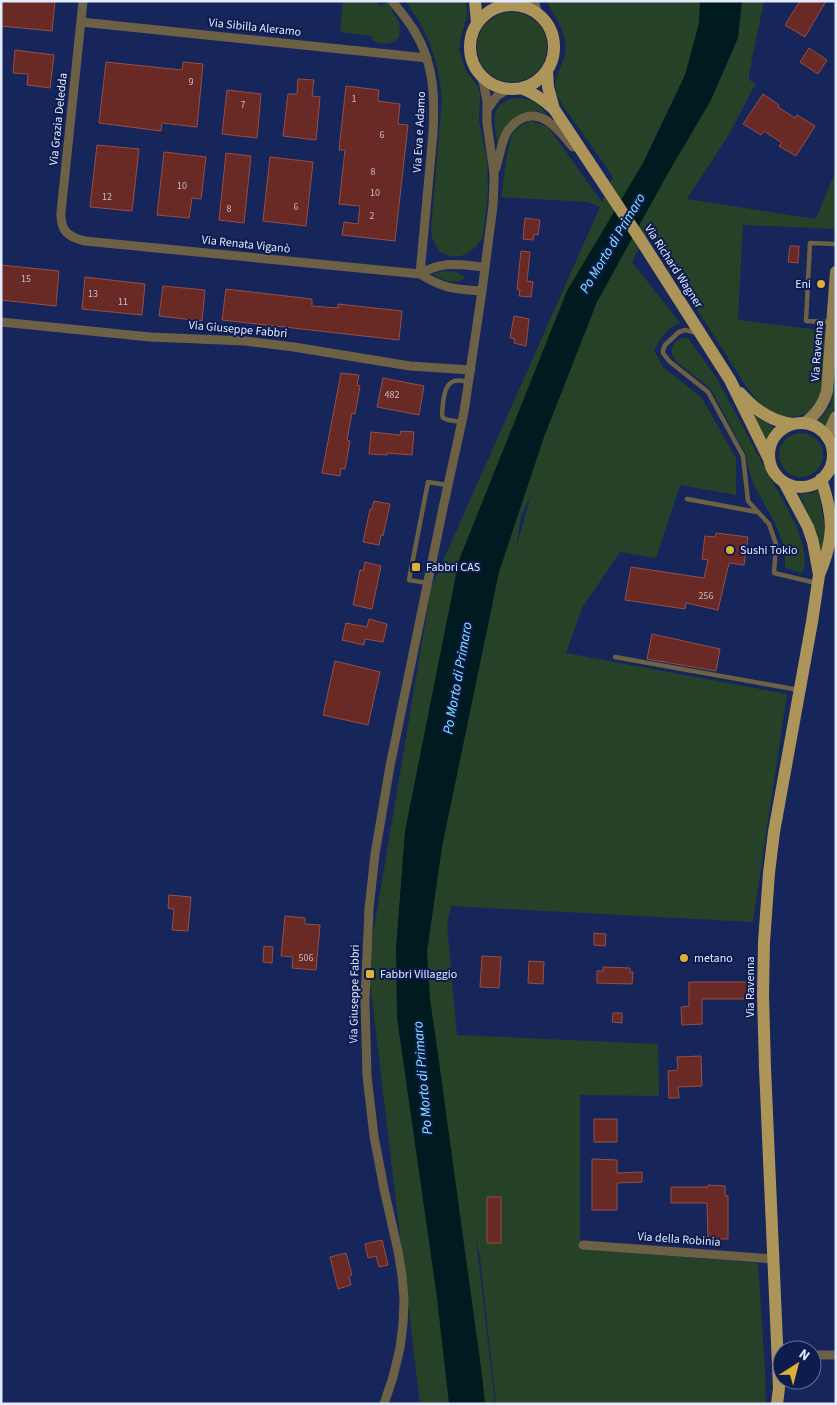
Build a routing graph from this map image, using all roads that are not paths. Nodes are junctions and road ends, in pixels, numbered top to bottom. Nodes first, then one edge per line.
1 (83, 1) edge
2 (392, 1) edge
3 (475, 1) edge
4 (508, 3) edge
5 (536, 7) edge
6 (81, 22) junction
7 (477, 23) junction
8 (427, 58) junction
9 (547, 70) junction
10 (482, 76) junction
11 (514, 88) junction
12 (554, 109) junction
13 (487, 110) junction
14 (593, 168) junction
15 (494, 173) junction
16 (71, 236) joint
17 (836, 244) edge
18 (485, 267) junction
19 (836, 272) edge
20 (420, 274) junction
21 (482, 291) junction
22 (1, 322) edge
23 (833, 322) junction
24 (701, 334) junction
25 (471, 370) junction
26 (730, 380) junction
27 (469, 382) junction
28 (836, 417) edge
29 (462, 422) junction
30 (799, 424) junction
31 (832, 445) edge
32 (769, 459) junction
33 (829, 473) edge
34 (784, 482) junction
35 (447, 485) junction
36 (687, 499) dead end
37 (757, 512) junction
38 (836, 532) edge
39 (827, 555) junction
40 (818, 579) junction
41 (427, 583) junction
42 (615, 657) dead end
43 (800, 690) junction
44 (583, 1245) dead end
45 (774, 1258) junction
46 (779, 1340) edge
47 (822, 1355) edge
48 (836, 1355) edge
49 (779, 1390) edge
50 (384, 1404) edge
51 (778, 1404) edge

1 - 6 street, Via Grazia Deledda
2 - 8 street, Via Eva e Adamo
3 - 7 main road
4 - 5 main road, Via Richard Wagner
4 - 7 main road, Via Richard Wagner
5 - 9 main road, Via Richard Wagner
6 - 8 street, Via Sibilla Aleramo
6 - 16 street, Via Grazia Deledda
7 - 10 main road
8 - 20 street, Via Eva e Adamo
9 - 11 main road
9 - 12 main road, Via Richard Wagner
10 - 11 main road, Via Richard Wagner
10 - 13 street, Via Giuseppe Fabbri
11 - 12 main road, Via Richard Wagner
11 - 13 street
12 - 14 main road, Via Richard Wagner
13 - 15 street, Via Giuseppe Fabbri
14 - 15 street, Via Richard Wagner
14 - 24 main road, Via Richard Wagner
15 - 18 street, Via Giuseppe Fabbri
16 - 20 street, Via Renata Viganò
17 - 23 lane
18 - 20 street, Via Renata Viganò
18 - 21 street, Via Giuseppe Fabbri
19 - 23 main road, Via Ravenna
20 - 21 street, Via Renata Viganò
21 - 25 street, Via Giuseppe Fabbri
22 - 25 street, Via Giuseppe Fabbri
23 - 30 main road, Via Ravenna
24 - 26 main road, Via Richard Wagner
24 - 37 lane
25 - 27 street, Via Giuseppe Fabbri
26 - 30 main road, Via Richard Wagner
26 - 32 main road, Via Richard Wagner
27 - 29 street, Via Giuseppe Fabbri
27 - 29 lane
28 - 31 main road, Via Ravenna
29 - 35 street, Via Giuseppe Fabbri
30 - 31 main road
30 - 32 main road, Via Ravenna
31 - 33 main road, Via Ravenna
32 - 34 main road, Via Ravenna
33 - 34 main road
33 - 39 main road, Via Ravenna
34 - 40 main road, Via Ravenna
35 - 41 street, Via Giuseppe Fabbri
35 - 41 lane
36 - 37 lane
37 - 40 lane
38 - 39 street
39 - 40 main road, Via Ravenna
40 - 43 main road, Via Ravenna
41 - 50 street, Via Giuseppe Fabbri
42 - 43 lane
43 - 45 main road, Via Ravenna
44 - 45 street, Via della Robinia
45 - 46 main road, Via Ravenna
47 - 48 street
49 - 51 main road, Via Ravenna

